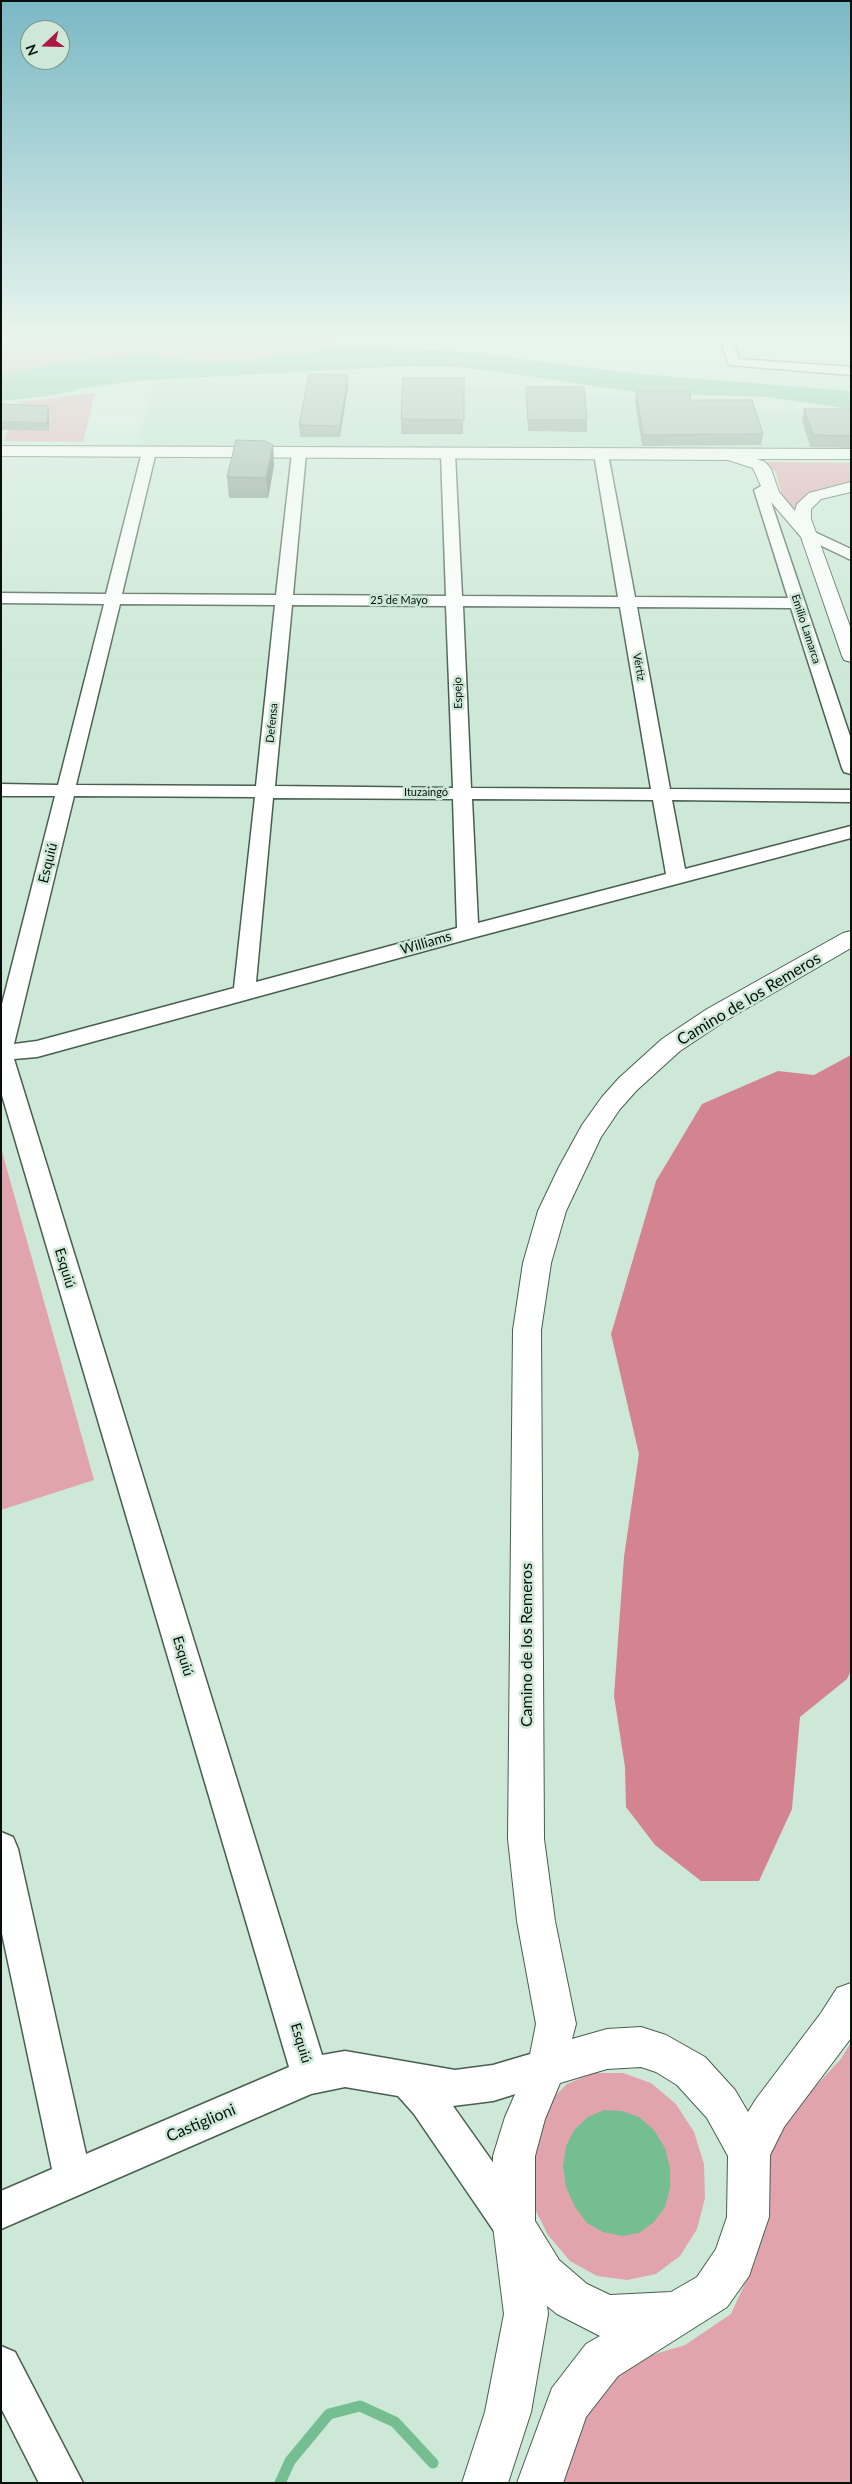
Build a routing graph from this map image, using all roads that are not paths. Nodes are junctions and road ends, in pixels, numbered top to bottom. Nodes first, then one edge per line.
1 (299, 453) edge
2 (149, 454) edge
3 (436, 454) edge
4 (448, 454) junction
5 (600, 454) junction
6 (722, 455) junction
7 (851, 456) edge
8 (851, 487) edge
9 (761, 490) dead end
10 (806, 533) junction
11 (851, 555) edge
12 (1, 598) edge
13 (113, 598) junction
14 (284, 600) junction
15 (454, 601) junction
16 (628, 602) junction
17 (797, 603) junction
18 (851, 656) edge
19 (851, 768) edge
20 (1, 790) edge
21 (66, 791) junction
22 (265, 791) junction
23 (462, 792) junction
24 (662, 794) junction
25 (851, 796) edge
26 (851, 832) edge
27 (677, 879) junction
28 (468, 932) junction
29 (851, 938) edge
30 (244, 994) junction
31 (1, 1053) edge
32 (1, 1849) edge
33 (851, 2002) edge
34 (547, 2067) junction
35 (310, 2076) junction
36 (408, 2080) junction
37 (749, 2152) junction
38 (73, 2178) junction
39 (1, 2210) edge
40 (514, 2226) junction
41 (677, 2314) junction
42 (1, 2366) edge
43 (62, 2483) edge
44 (485, 2483) edge
45 (540, 2483) edge

1 - 14 street, Defensa
2 - 13 street, Esquiú
3 - 4 main road
4 - 5 main road
4 - 15 street, Espejo
5 - 6 main road
5 - 16 street, Vértiz
6 - 7 main road
6 - 10 main road
8 - 10 main road
9 - 17 street, Emilio Lamarca
10 - 11 street
10 - 18 main road
12 - 13 street, 25 de Mayo
13 - 14 street, 25 de Mayo
13 - 21 street, Esquiú
14 - 15 street, 25 de Mayo
14 - 22 street, Defensa
15 - 16 street, 25 de Mayo
15 - 23 street, Espejo
16 - 17 street, 25 de Mayo
16 - 24 street, Vértiz
17 - 19 street, Emilio Lamarca
20 - 21 street, Ituzaingó
21 - 22 street, Ituzaingó
21 - 31 street, Esquiú
22 - 23 street, Ituzaingó
22 - 30 street, Defensa
23 - 24 street, Ituzaingó
23 - 28 street, Espejo
24 - 25 street, Ituzaingó
24 - 27 street, Vértiz
26 - 27 street, Williams
27 - 28 street, Williams
28 - 30 street, Williams
29 - 34 main road, Camino de los Remeros
30 - 31 street, Williams
31 - 35 street, Esquiú
32 - 38 street
33 - 37 main road
34 - 36 street, Castiglioni
34 - 37 main road
34 - 40 main road, Camino de los Remeros
35 - 36 street, Castiglioni
35 - 38 street, Castiglioni
36 - 40 street
37 - 41 main road
38 - 39 street, Castiglioni
40 - 41 main road
40 - 44 main road, Camino de los Remeros
41 - 45 main road
42 - 43 street

